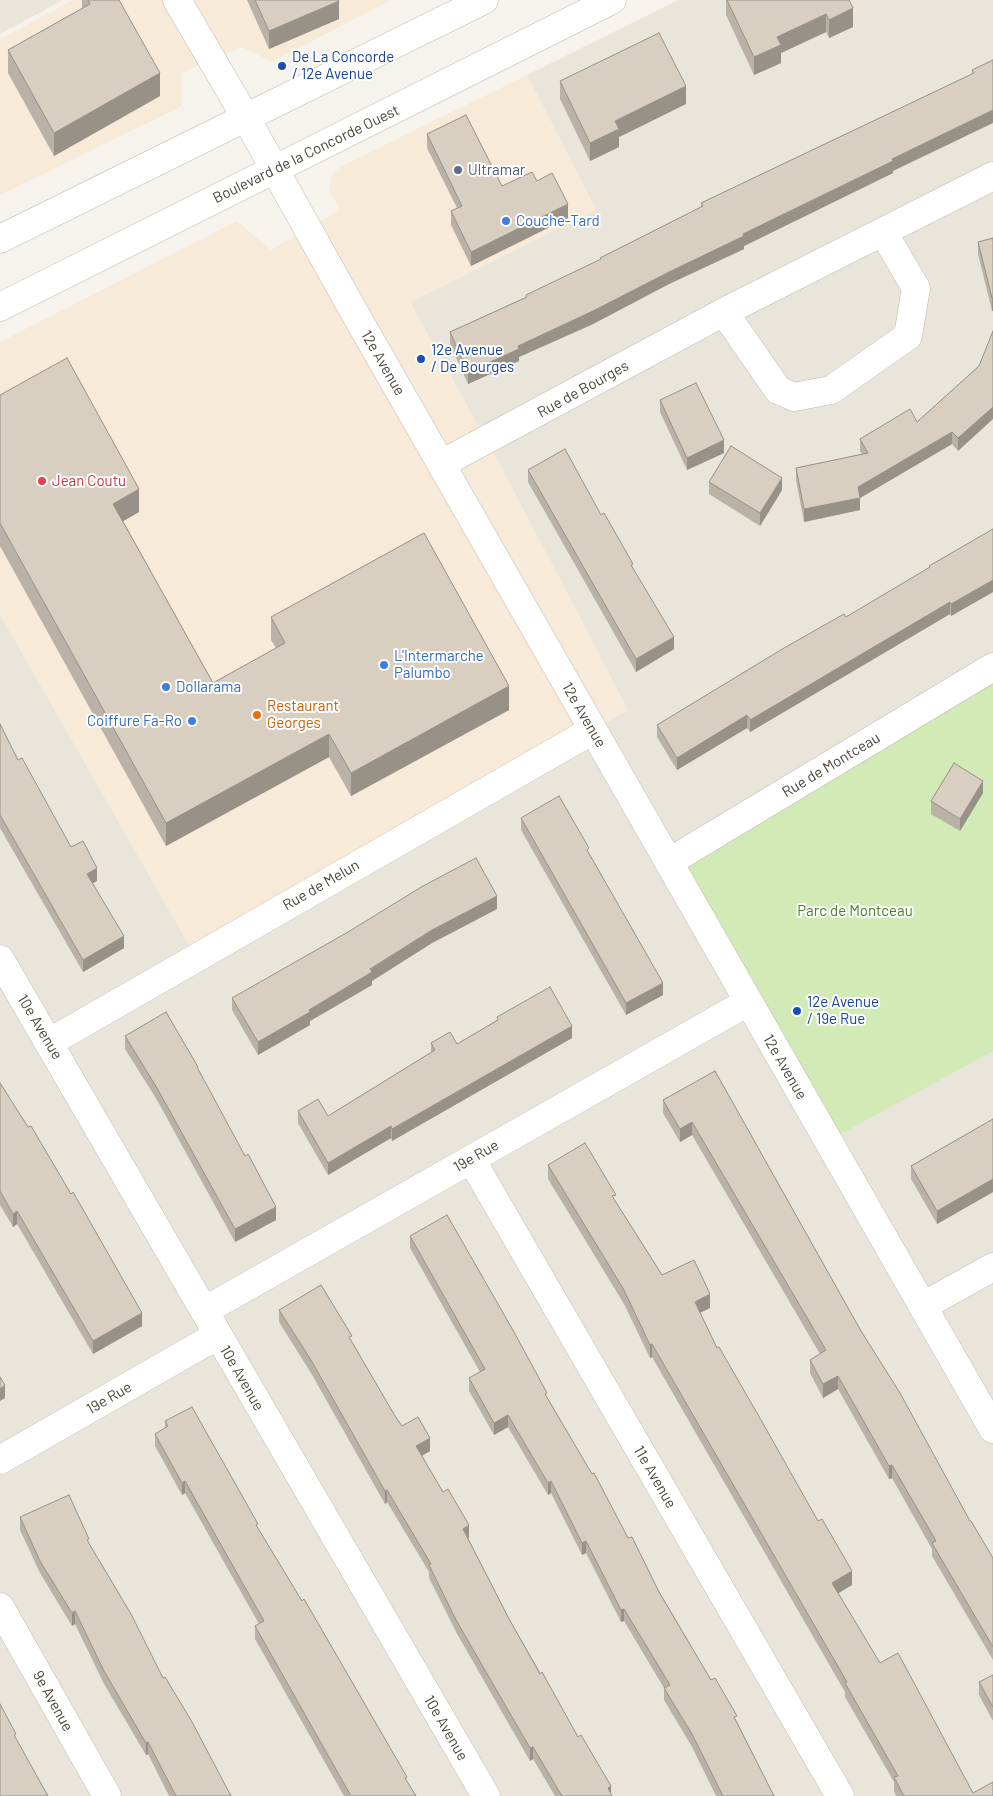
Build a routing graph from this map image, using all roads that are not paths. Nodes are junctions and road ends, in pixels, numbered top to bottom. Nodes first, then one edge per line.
1 (177, 0) edge
2 (484, 0) edge
3 (612, 0) edge
4 (246, 118) junction
5 (275, 169) junction
6 (993, 176) edge
7 (883, 232) junction
8 (0, 239) edge
9 (0, 307) edge
10 (724, 312) junction
11 (441, 464) junction
12 (993, 667) edge
13 (593, 730) junction
14 (668, 862) junction
15 (0, 959) edge
16 (748, 1002) junction
17 (50, 1042) junction
18 (471, 1159) junction
19 (993, 1267) edge
20 (923, 1306) junction
21 (204, 1311) junction
22 (218, 1335) junction
23 (993, 1430) edge
24 (0, 1460) edge
25 (0, 1607) edge
26 (107, 1796) edge
27 (486, 1796) edge
28 (840, 1796) edge

1 - 4 street, 12e Avenue
2 - 4 street
3 - 5 street, Boulevard de la Concorde Ouest
4 - 5 street, 12e Avenue
4 - 8 street
5 - 9 street, Boulevard de la Concorde Ouest
5 - 11 street, 12e Avenue
6 - 7 street, Rue de Bourges
7 - 10 street, Rue de Bourges
7 - 10 street
10 - 11 street, Rue de Bourges
11 - 13 street, 12e Avenue
12 - 14 street, Rue de Montceau
13 - 14 street, 12e Avenue
13 - 17 street, Rue de Melun
14 - 16 street, 12e Avenue
15 - 17 street, 10e Avenue
16 - 18 street, 19e Rue
16 - 20 street, 12e Avenue
17 - 21 street, 10e Avenue
18 - 21 street, 19e Rue
18 - 28 street, 11e Avenue
19 - 20 street
20 - 23 street, 12e Avenue
21 - 22 street, 10e Avenue
22 - 24 street, 19e Rue
22 - 27 street, 10e Avenue
25 - 26 street, 9e Avenue

